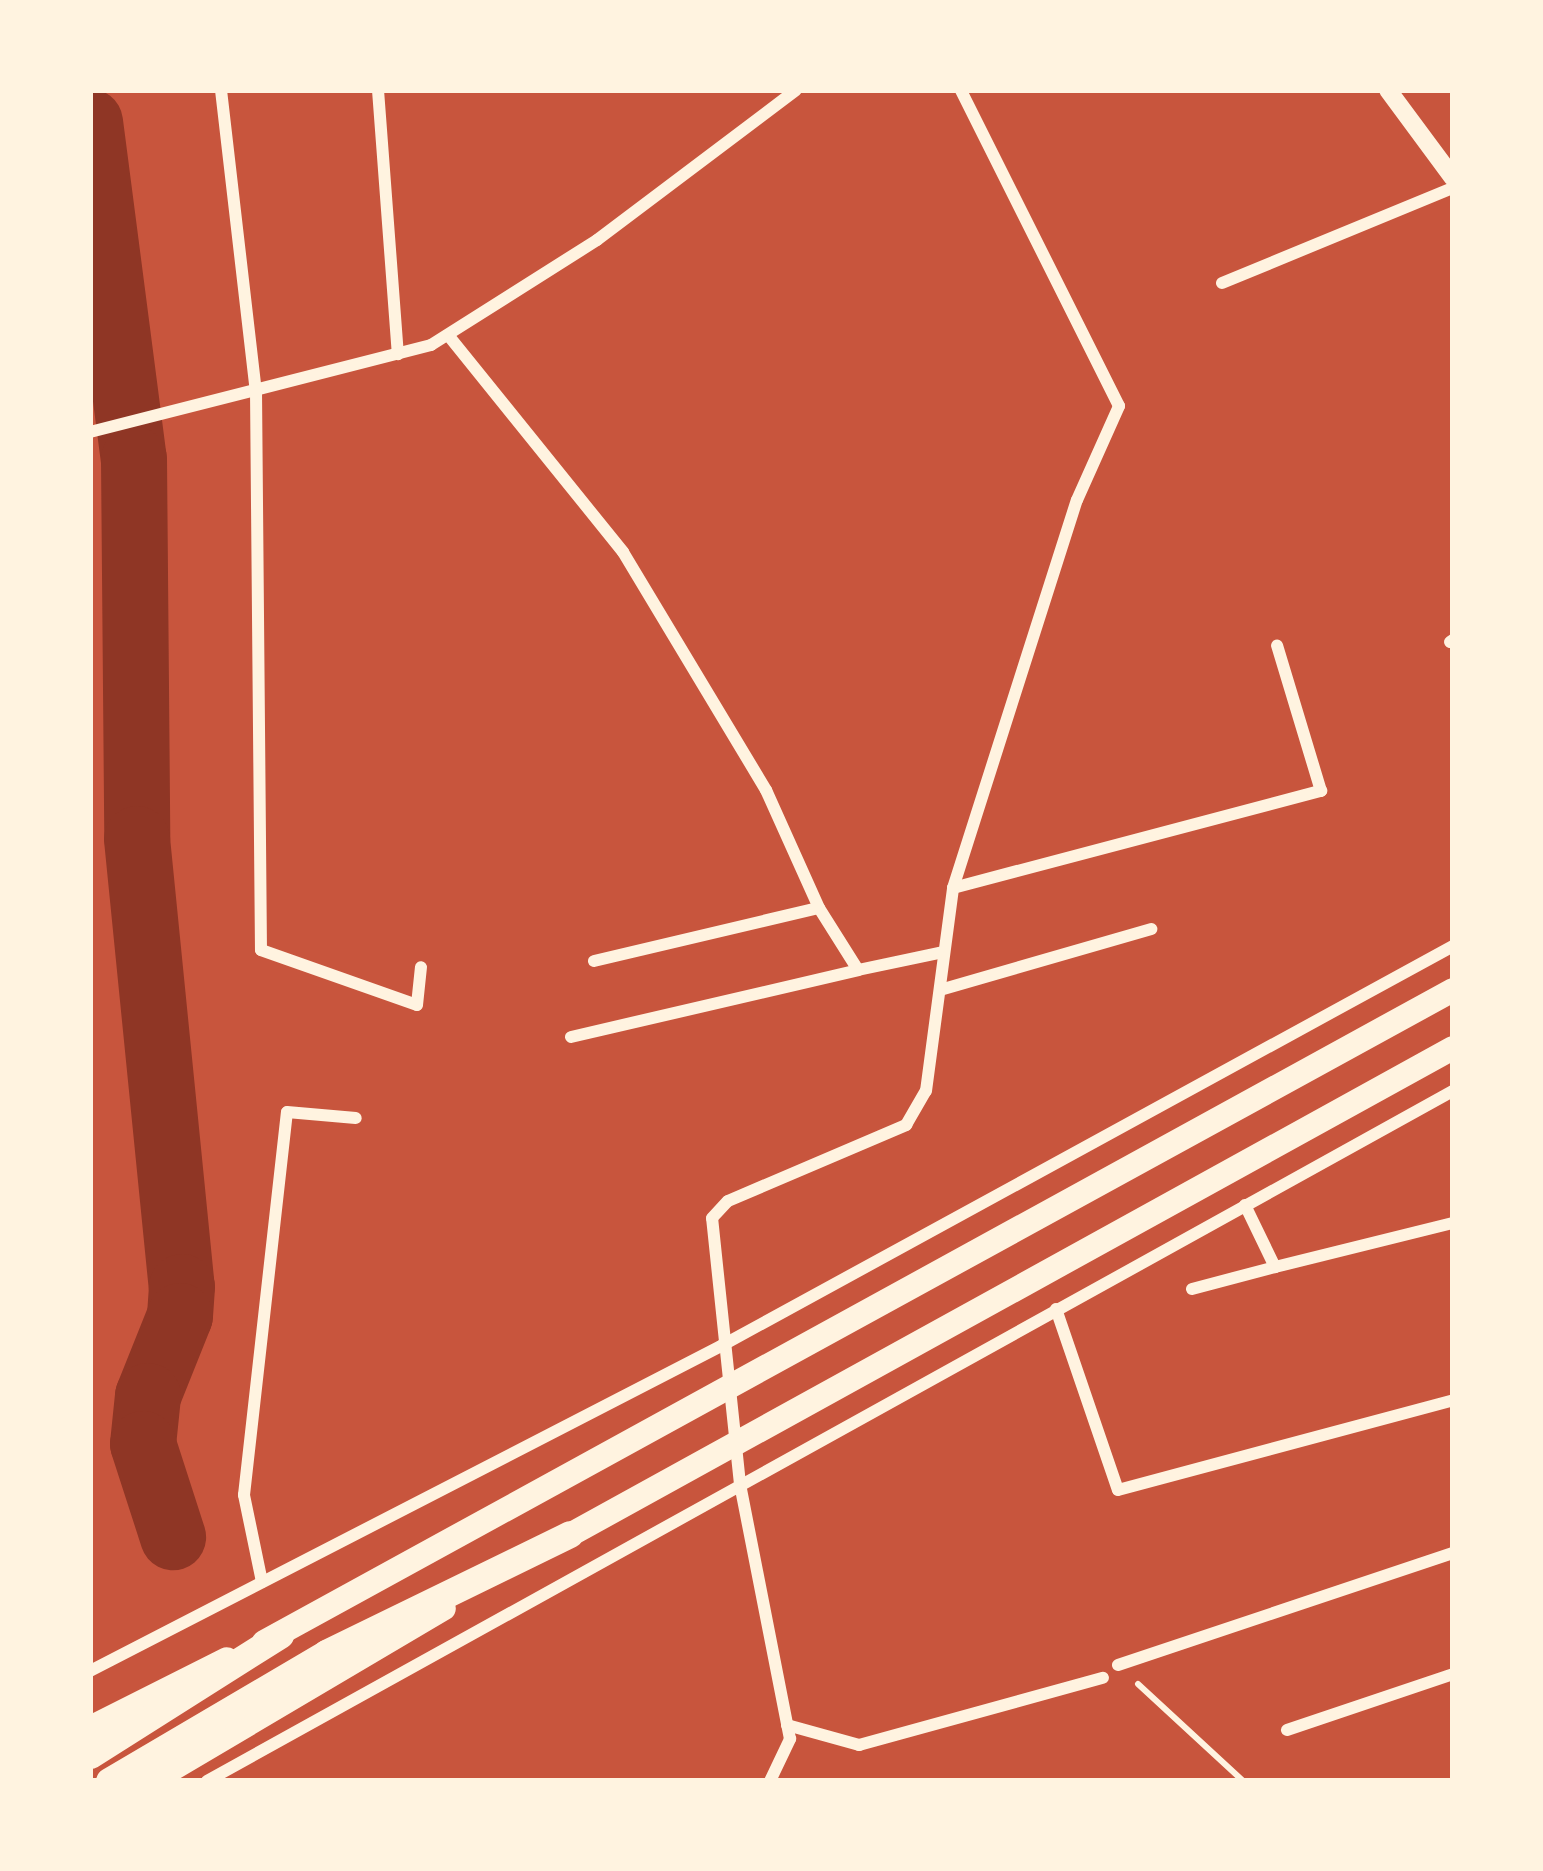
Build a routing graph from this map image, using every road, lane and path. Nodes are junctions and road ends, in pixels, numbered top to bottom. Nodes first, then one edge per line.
1 (220, 90) edge
2 (378, 90) edge
3 (796, 90) edge
4 (961, 90) edge
5 (1388, 90) edge
6 (1453, 178) edge
7 (1453, 188) edge
8 (1222, 283) dead end
9 (448, 335) junction
10 (398, 354) junction
11 (256, 391) junction
12 (90, 433) edge
13 (1277, 645) dead end
14 (953, 888) junction
15 (819, 908) junction
16 (1151, 929) dead end
17 (1453, 946) edge
18 (939, 953) junction
19 (593, 961) dead end
20 (421, 968) dead end
21 (859, 970) junction
22 (940, 990) junction
23 (1453, 990) edge
24 (571, 1037) dead end
25 (1453, 1048) edge
26 (1453, 1091) edge
27 (356, 1118) dead end
28 (1245, 1204) junction
29 (1453, 1223) edge
30 (1275, 1268) junction
31 (1192, 1289) dead end
32 (1056, 1310) junction
33 (722, 1346) junction
34 (1453, 1400) edge
35 (740, 1484) junction
36 (570, 1534) junction
37 (1453, 1553) edge
38 (262, 1582) junction
39 (280, 1635) junction
40 (1118, 1665) joint
41 (90, 1671) edge
42 (1453, 1674) edge
43 (1103, 1678) dead end
44 (787, 1724) junction
45 (90, 1728) edge
46 (1287, 1730) dead end
47 (90, 1755) edge
48 (234, 1764) junction
49 (110, 1781) edge
50 (152, 1781) edge
51 (207, 1781) edge
52 (243, 1781) edge
53 (770, 1781) edge
54 (1243, 1781) edge

1 - 11 street
2 - 10 street
3 - 9 street
4 - 14 street
5 - 6 street
7 - 8 street
9 - 10 street
9 - 15 street
10 - 11 street
11 - 12 street
11 - 20 street
13 - 14 street
14 - 18 street
15 - 19 street
15 - 21 street
16 - 22 street
17 - 33 street
18 - 21 street
18 - 22 street
21 - 24 street
22 - 33 street
23 - 39 highway
25 - 36 highway
26 - 28 street
27 - 38 street
28 - 30 street
28 - 32 street
29 - 30 street
30 - 31 street
32 - 34 street
32 - 35 street
33 - 35 street
33 - 38 street
35 - 44 street
35 - 48 street
36 - 49 highway
36 - 50 highway
37 - 40 street
38 - 41 street
39 - 45 highway
39 - 47 highway
40 - 54 path
42 - 46 street
43 - 44 street
44 - 53 street
48 - 51 street
48 - 52 street

